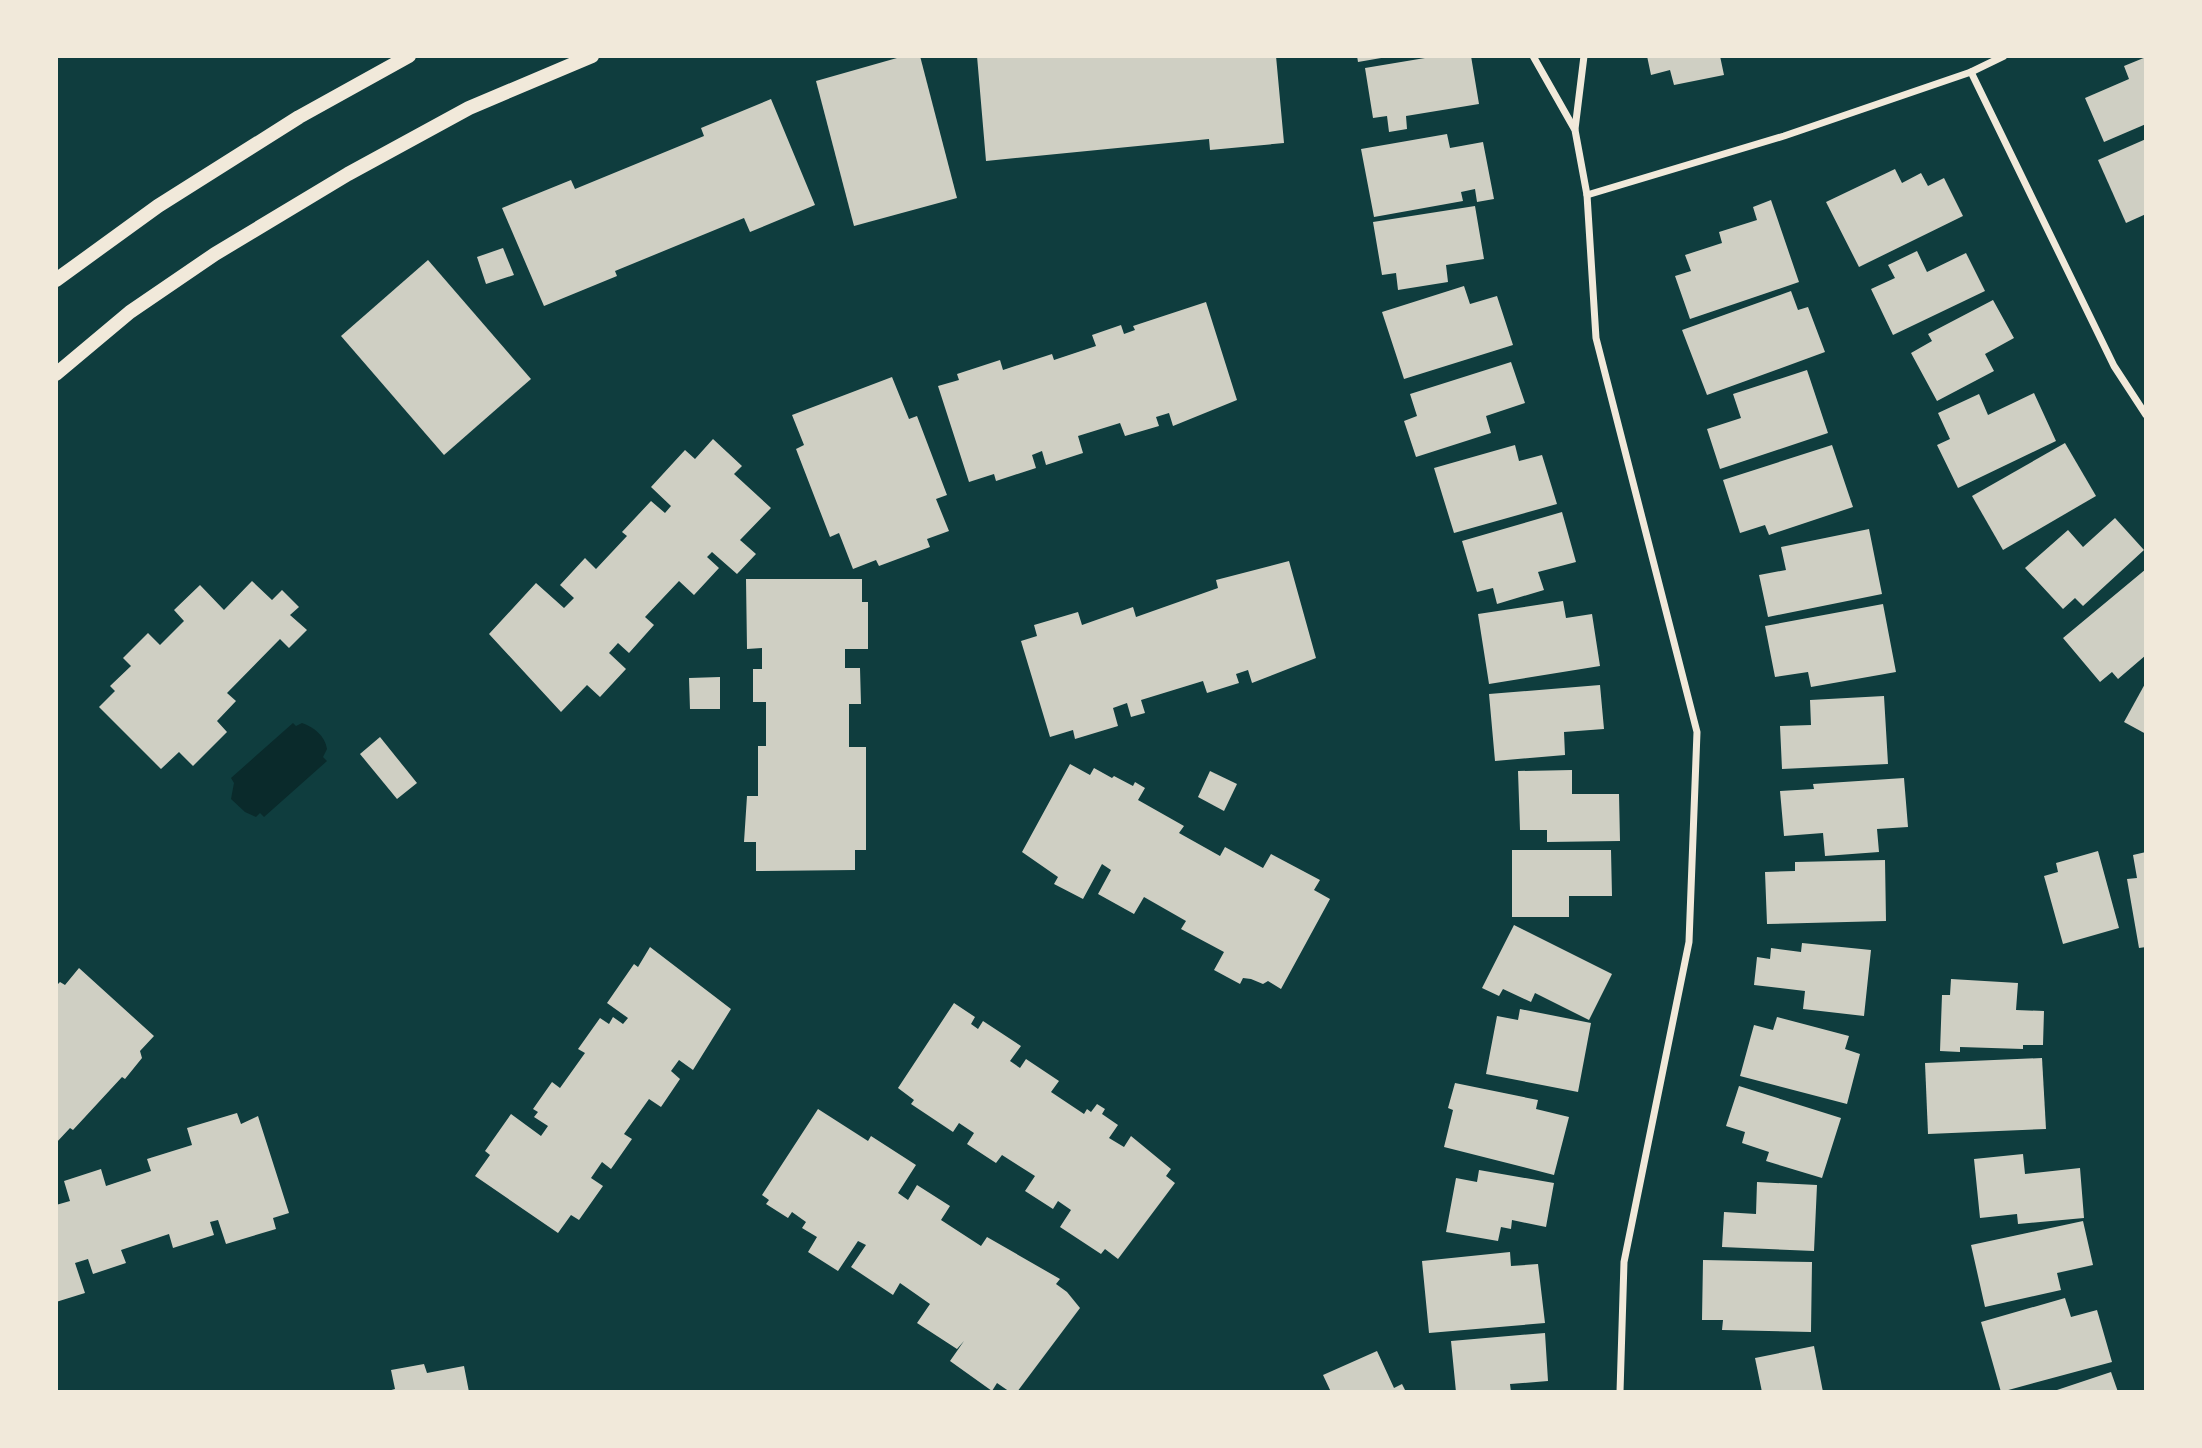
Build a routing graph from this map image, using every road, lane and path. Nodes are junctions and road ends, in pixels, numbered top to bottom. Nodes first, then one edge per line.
1 (409, 56) edge
2 (592, 56) edge
3 (1533, 56) edge
4 (1584, 56) edge
5 (2004, 56) edge
6 (1971, 72) junction
7 (1575, 130) junction
8 (1587, 195) junction
9 (56, 280) edge
10 (56, 374) edge
11 (2146, 415) edge
12 (1620, 1392) edge

1 - 9 main road
2 - 10 main road
3 - 7 street
4 - 7 street
5 - 6 street
6 - 8 street
6 - 11 street
7 - 8 street
8 - 12 street

